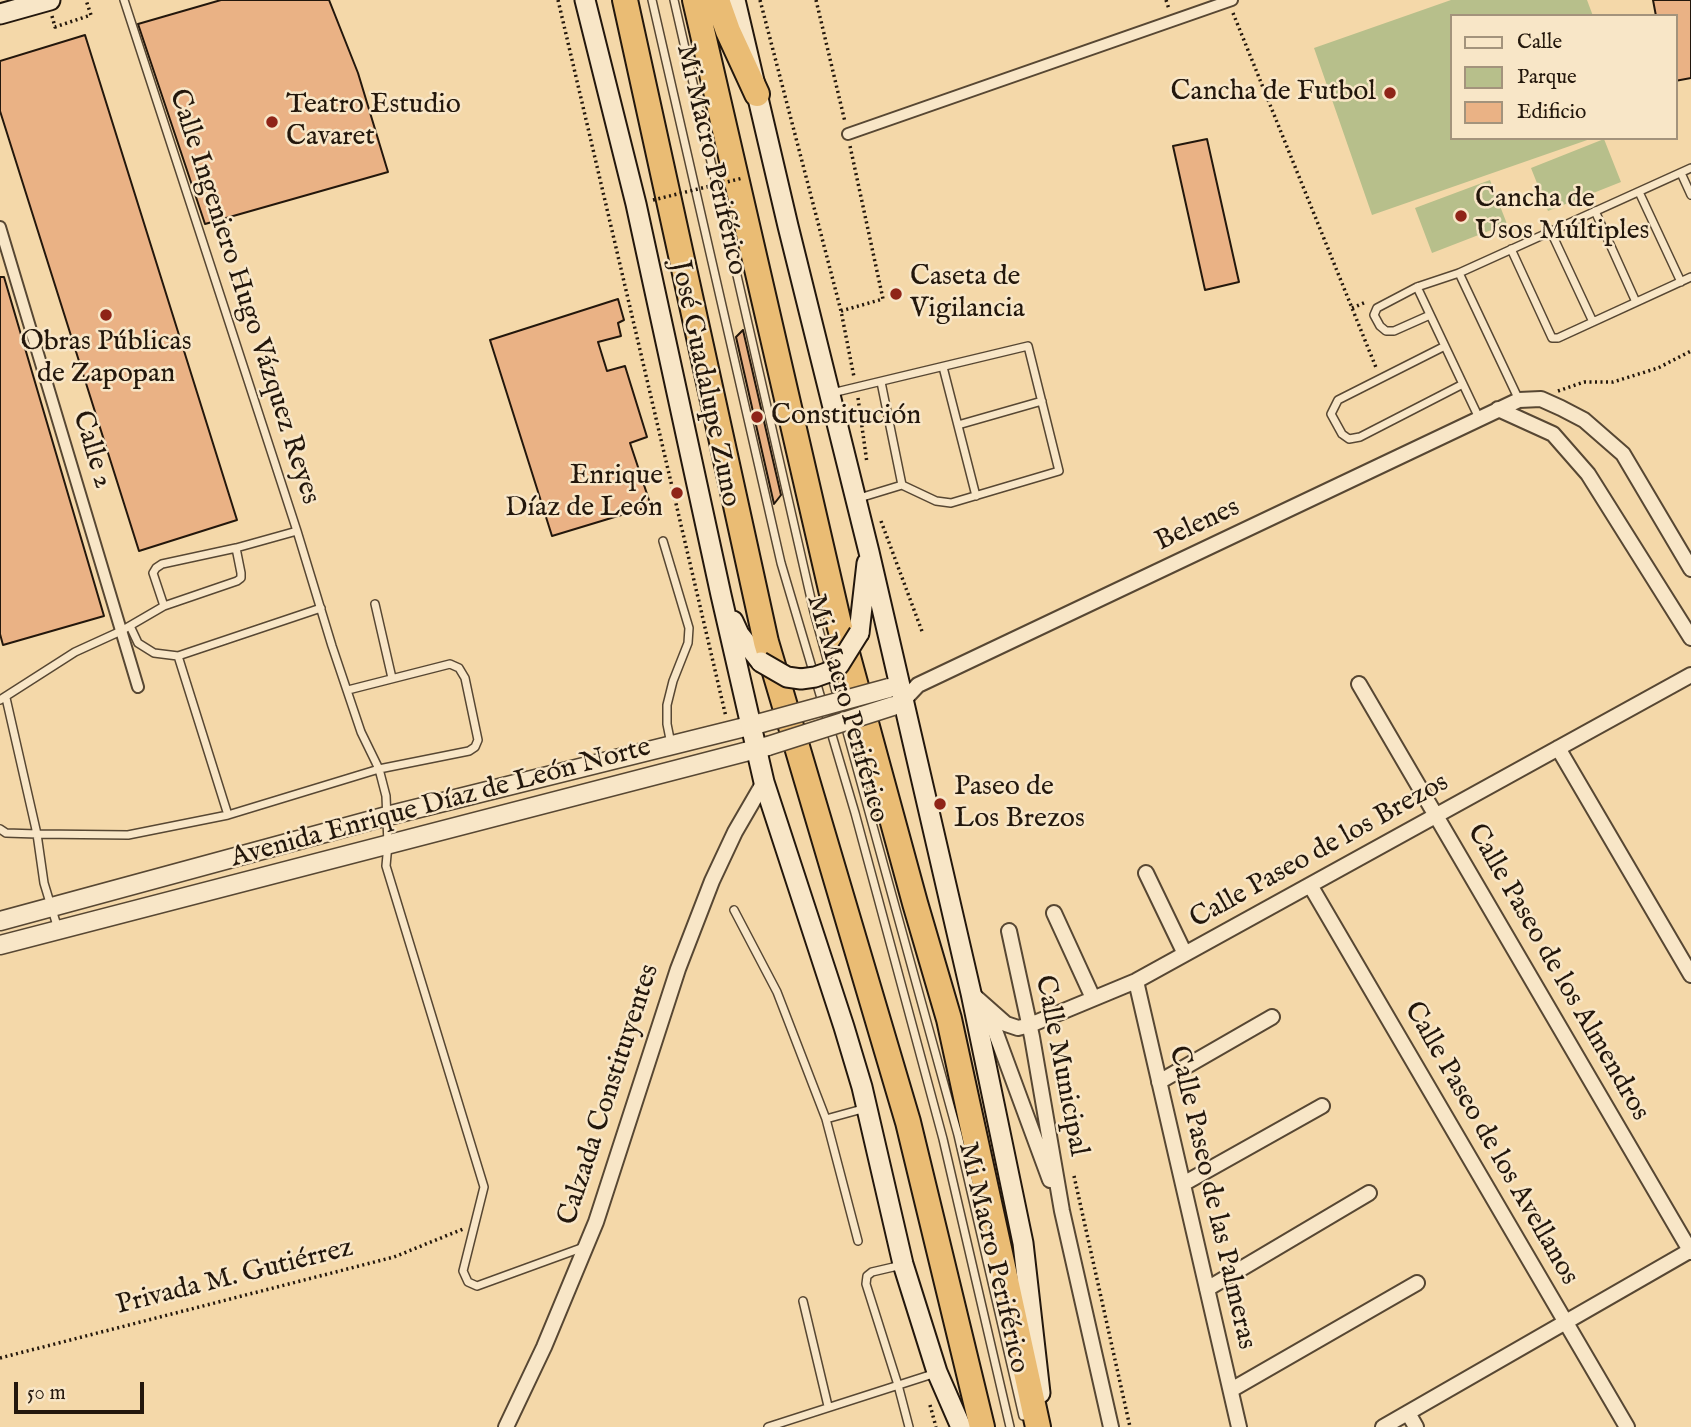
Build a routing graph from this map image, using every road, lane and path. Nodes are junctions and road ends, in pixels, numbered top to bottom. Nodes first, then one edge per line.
1 (50, 0) edge
2 (86, 0) edge
3 (124, 0) edge
4 (585, 0) edge
5 (625, 0) edge
6 (652, 0) edge
7 (674, 0) edge
8 (695, 0) edge
9 (717, 0) edge
10 (735, 0) edge
11 (760, 0) edge
12 (816, 0) edge
13 (1231, 1) edge
14 (0, 14) edge
15 (55, 27) dead end
16 (757, 94) junction
17 (848, 134) junction
18 (1691, 169) edge
19 (1681, 173) junction
20 (743, 178) dead end
21 (1639, 192) junction
22 (1691, 195) edge
23 (653, 200) dead end
24 (1595, 211) junction
25 (0, 227) edge
26 (1551, 232) junction
27 (1511, 250) junction
28 (1459, 273) junction
29 (1691, 277) edge
30 (1681, 282) junction
31 (1416, 287) junction
32 (1636, 302) junction
33 (841, 312) junction
34 (1430, 315) junction
35 (1592, 322) junction
36 (1445, 346) junction
37 (1691, 351) edge
38 (943, 367) junction
39 (1380, 378) junction
40 (881, 382) junction
41 (1463, 384) junction
42 (857, 388) junction
43 (829, 394) junction
44 (1541, 399) junction
45 (1519, 400) junction
46 (1042, 401) junction
47 (1498, 408) junction
48 (1479, 418) junction
49 (958, 425) junction
50 (902, 485) junction
51 (976, 496) junction
52 (863, 497) junction
53 (297, 531) junction
54 (663, 541) dead end
55 (236, 548) junction
56 (869, 552) junction
57 (1691, 569) edge
58 (721, 595) junction
59 (375, 604) dead end
60 (164, 606) junction
61 (321, 608) junction
62 (125, 629) junction
63 (923, 634) dead end
64 (1691, 638) edge
65 (178, 656) junction
66 (1691, 675) edge
67 (392, 678) junction
68 (1359, 684) dead end
69 (138, 687) dead end
70 (348, 690) junction
71 (900, 694) junction
72 (3, 699) edge
73 (755, 724) junction
74 (671, 745) junction
75 (762, 748) junction
76 (1558, 748) junction
77 (379, 769) junction
78 (764, 782) junction
79 (228, 815) junction
80 (1437, 815) junction
81 (387, 817) junction
82 (0, 829) edge
83 (37, 834) junction
84 (388, 844) junction
85 (1146, 873) dead end
86 (1310, 885) junction
87 (51, 908) junction
88 (734, 910) dead end
89 (1054, 914) dead end
90 (0, 921) edge
91 (58, 930) junction
92 (1009, 931) dead end
93 (0, 945) edge
94 (1185, 954) junction
95 (1691, 975) edge
96 (1136, 981) junction
97 (971, 993) junction
98 (1093, 998) junction
99 (986, 1008) junction
100 (1272, 1017) dead end
101 (1030, 1025) junction
102 (1159, 1082) junction
103 (1322, 1106) dead end
104 (867, 1108) junction
105 (826, 1119) junction
106 (1072, 1170) dead end
107 (1183, 1184) junction
108 (1369, 1193) dead end
109 (1062, 1211) junction
110 (476, 1224) junction
111 (858, 1241) dead end
112 (586, 1247) junction
113 (1691, 1251) edge
114 (903, 1265) junction
115 (1418, 1283) dead end
116 (1207, 1289) junction
117 (803, 1301) dead end
118 (1565, 1321) junction
119 (0, 1358) edge
120 (937, 1372) junction
121 (898, 1385) junction
122 (1231, 1390) junction
123 (828, 1406) junction
124 (1408, 1413) junction
125 (506, 1427) edge
126 (768, 1427) edge
127 (909, 1427) edge
128 (961, 1427) edge
129 (982, 1427) edge
130 (1010, 1427) edge
131 (1026, 1427) edge
132 (1040, 1427) edge
133 (1111, 1427) edge
134 (1130, 1427) edge
135 (1239, 1427) edge
136 (1384, 1427) edge
137 (1416, 1427) edge
138 (1627, 1427) edge

1 - 14 main road
2 - 15 path
3 - 53 lane, Calle Ingeniero Hugo Vázquez Reyes
4 - 58 main road, José Guadalupe Zuno
5 - 129 highway
6 - 130 lane, Mi Macro Periférico
7 - 131 lane, Mi Macro Periférico
8 - 132 highway
9 - 16 highway
10 - 16 main road
11 - 33 path
12 - 17 path
13 - 17 street
13 - 39 path
16 - 43 main road
17 - 33 path
18 - 19 lane
19 - 21 lane
19 - 22 lane
20 - 23 path, bridge
21 - 24 lane
21 - 30 lane
24 - 26 lane
24 - 32 lane
25 - 62 street, Calle 2
26 - 27 lane
26 - 35 lane
27 - 28 lane
27 - 35 lane
28 - 31 lane
28 - 45 lane
29 - 30 lane
30 - 32 lane
31 - 34 lane
31 - 34 lane
32 - 35 lane
33 - 42 path
34 - 36 lane
36 - 39 lane
36 - 41 lane
37 - 44 path
38 - 40 lane
38 - 46 lane
38 - 49 lane
39 - 41 lane
40 - 42 lane
40 - 50 lane
41 - 48 lane
42 - 43 lane
42 - 52 path
43 - 52 main road
44 - 45 street, Belenes
44 - 57 street
45 - 47 street, Belenes
46 - 49 lane
46 - 51 lane
47 - 48 street, Belenes
47 - 64 street
48 - 71 street, Belenes
49 - 51 lane
50 - 51 lane
50 - 52 lane
52 - 56 main road
52 - 63 path
53 - 55 lane
53 - 61 lane, Calle Ingeniero Hugo Vázquez Reyes
54 - 74 lane
55 - 60 lane
55 - 60 lane
56 - 58 main road, bridge
56 - 71 main road
58 - 73 main road, José Guadalupe Zuno
59 - 67 lane
60 - 62 lane
61 - 65 lane
61 - 70 lane, Calle Ingeniero Hugo Vázquez Reyes
62 - 65 lane
62 - 69 street, Calle 2
62 - 72 lane
65 - 79 lane
66 - 76 street, Calle Paseo de los Brezos
67 - 70 lane
67 - 77 lane
68 - 80 street, Calle Paseo de los Almendros
70 - 77 lane, Calle Ingeniero Hugo Vázquez Reyes
71 - 73 street, Avenida Enrique Díaz de León Norte, bridge
71 - 75 street, Avenida Enrique Díaz de León Norte, bridge
71 - 97 main road
72 - 83 lane
73 - 74 street, Avenida Enrique Díaz de León Norte
73 - 75 main road, José Guadalupe Zuno
74 - 81 street, Avenida Enrique Díaz de León Norte
75 - 78 main road, José Guadalupe Zuno
75 - 84 street, Avenida Enrique Díaz de León Norte
76 - 80 street, Calle Paseo de los Brezos
76 - 95 street
77 - 79 lane
77 - 81 lane, Calle Ingeniero Hugo Vázquez Reyes
78 - 104 main road, José Guadalupe Zuno
78 - 112 street, Calzada Constituyentes
79 - 83 lane
80 - 86 street, Calle Paseo de los Brezos
80 - 113 street, Calle Paseo de los Almendros
81 - 84 lane, Calle Ingeniero Hugo Vázquez Reyes
81 - 87 street, Avenida Enrique Díaz de León Norte
82 - 83 lane
83 - 87 lane
84 - 91 street, Avenida Enrique Díaz de León Norte
84 - 110 lane, Calle Ingeniero Hugo Vázquez Reyes
85 - 94 street
86 - 94 street, Calle Paseo de los Brezos
86 - 118 street, Calle Paseo de los Avellanos
87 - 90 street, Avenida Enrique Díaz de León Norte
87 - 91 lane
88 - 105 lane
89 - 98 street
91 - 93 street, Avenida Enrique Díaz de León Norte
92 - 101 street, Calle Municipal
94 - 96 street, Calle Paseo de los Brezos
96 - 98 street, Calle Paseo de los Brezos
96 - 102 street, Calle Paseo de las Palmeras
97 - 99 street
97 - 132 main road
98 - 101 street, Calle Paseo de los Brezos
99 - 101 street
99 - 109 street, Calle Municipal
100 - 102 street
101 - 109 street, Calle Municipal
102 - 107 street, Calle Paseo de las Palmeras
103 - 107 street
104 - 105 lane
104 - 114 main road, José Guadalupe Zuno
105 - 111 lane
106 - 134 path
107 - 116 street, Calle Paseo de las Palmeras
108 - 116 street
109 - 133 street, Calle Municipal
110 - 112 lane, Calle Ingeniero Hugo Vázquez Reyes
110 - 119 path, Privada M. Gutiérrez
112 - 125 street, Calzada Constituyentes
113 - 118 street
114 - 120 main road, José Guadalupe Zuno
114 - 121 lane
115 - 122 street
116 - 122 street, Calle Paseo de las Palmeras
117 - 123 lane
118 - 124 street
118 - 138 street, Calle Paseo de los Avellanos
120 - 121 lane
120 - 128 main road, José Guadalupe Zuno
121 - 123 lane
121 - 127 lane
122 - 135 street, Calle Paseo de las Palmeras
123 - 126 lane
124 - 136 street
124 - 137 street

